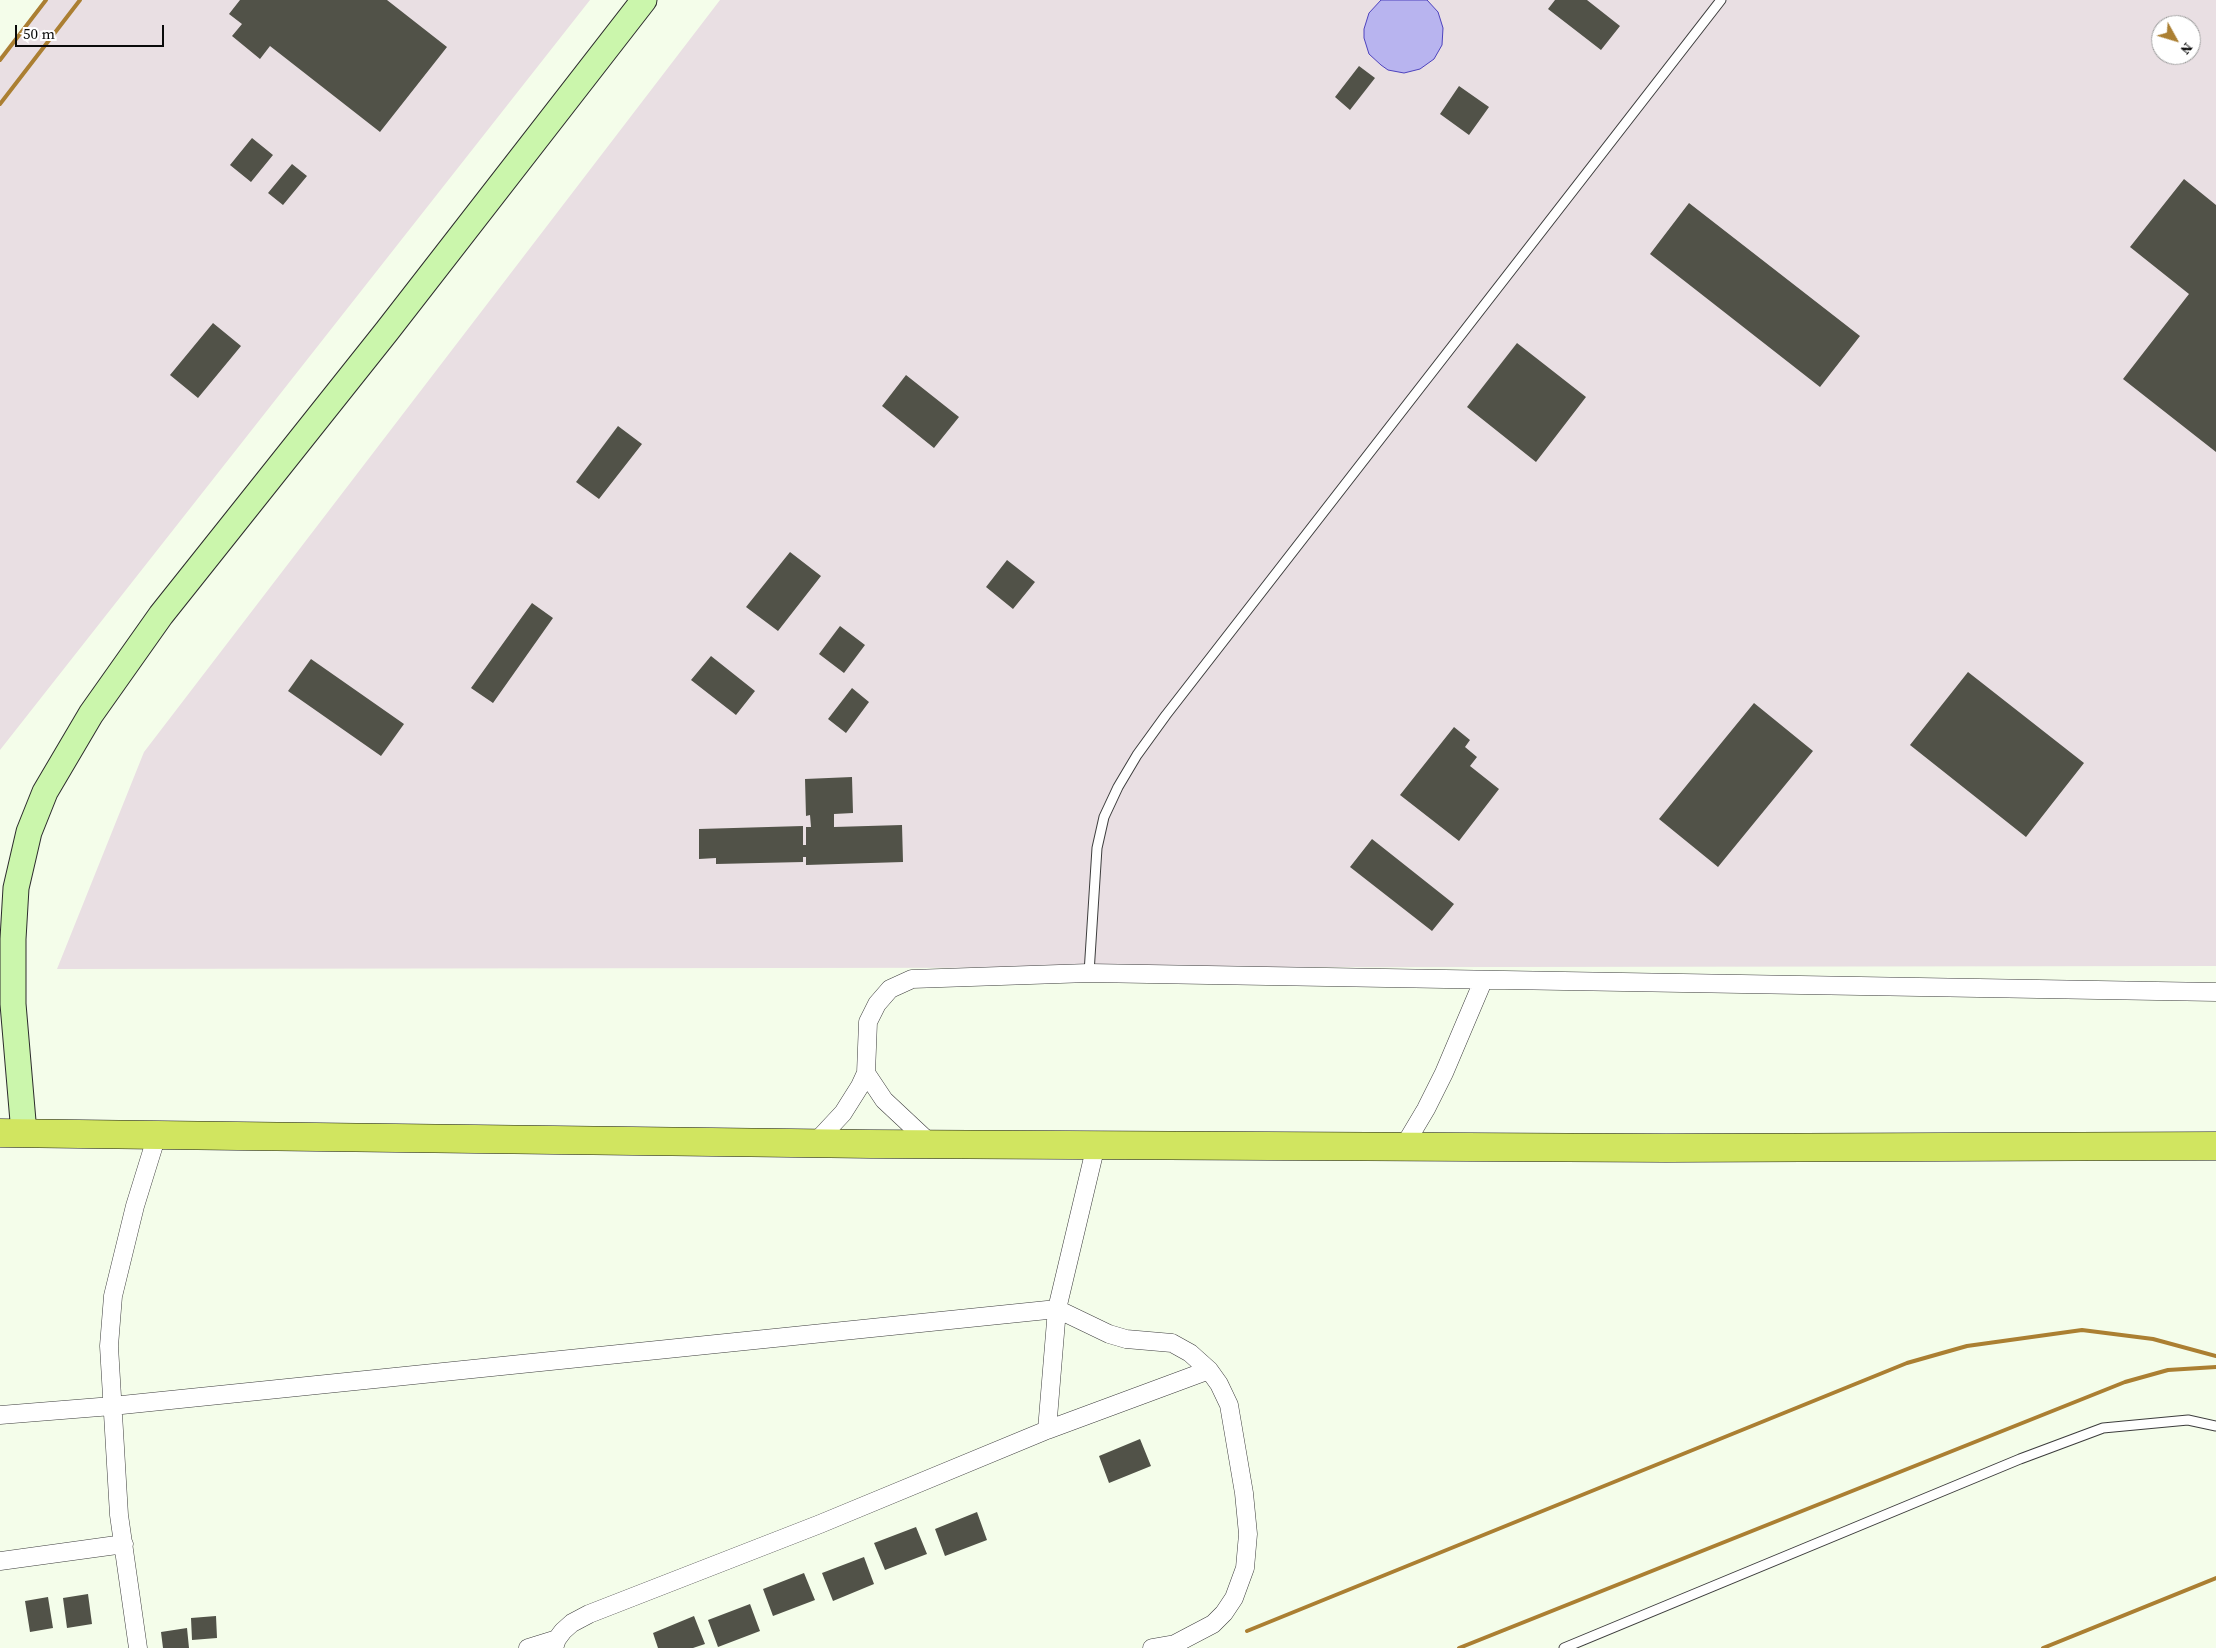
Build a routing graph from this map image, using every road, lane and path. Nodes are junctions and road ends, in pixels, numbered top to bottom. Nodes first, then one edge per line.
1 (644, 0) edge
2 (1721, 0) edge
3 (1089, 973) junction
4 (1483, 981) junction
5 (2216, 992) edge
6 (7, 1003) edge
7 (866, 1073) junction
8 (12, 1133) edge
9 (157, 1135) junction
10 (815, 1143) junction
11 (931, 1144) junction
12 (1096, 1145) junction
13 (1404, 1146) junction
14 (2216, 1146) edge
15 (1057, 1309) junction
16 (1209, 1370) junction
17 (112, 1406) junction
18 (0, 1415) edge
19 (2216, 1426) edge
20 (1047, 1430) junction
21 (124, 1544) junction
22 (0, 1561) edge
23 (556, 1643) edge
24 (138, 1648) edge
25 (528, 1648) edge
26 (1152, 1648) edge
27 (1564, 1648) edge

1 - 6 street
2 - 3 lane
3 - 4 street
3 - 7 street
4 - 5 street
4 - 13 street
6 - 8 street
7 - 10 street
7 - 11 street
8 - 9 highway
9 - 10 highway
9 - 17 street
10 - 11 highway
11 - 12 highway
12 - 13 highway
12 - 15 street
13 - 14 highway
15 - 16 street
15 - 17 street
15 - 20 street
16 - 20 street
16 - 26 street
17 - 18 street
17 - 21 street
19 - 27 lane
20 - 23 street
21 - 22 street
21 - 24 street
23 - 25 street

